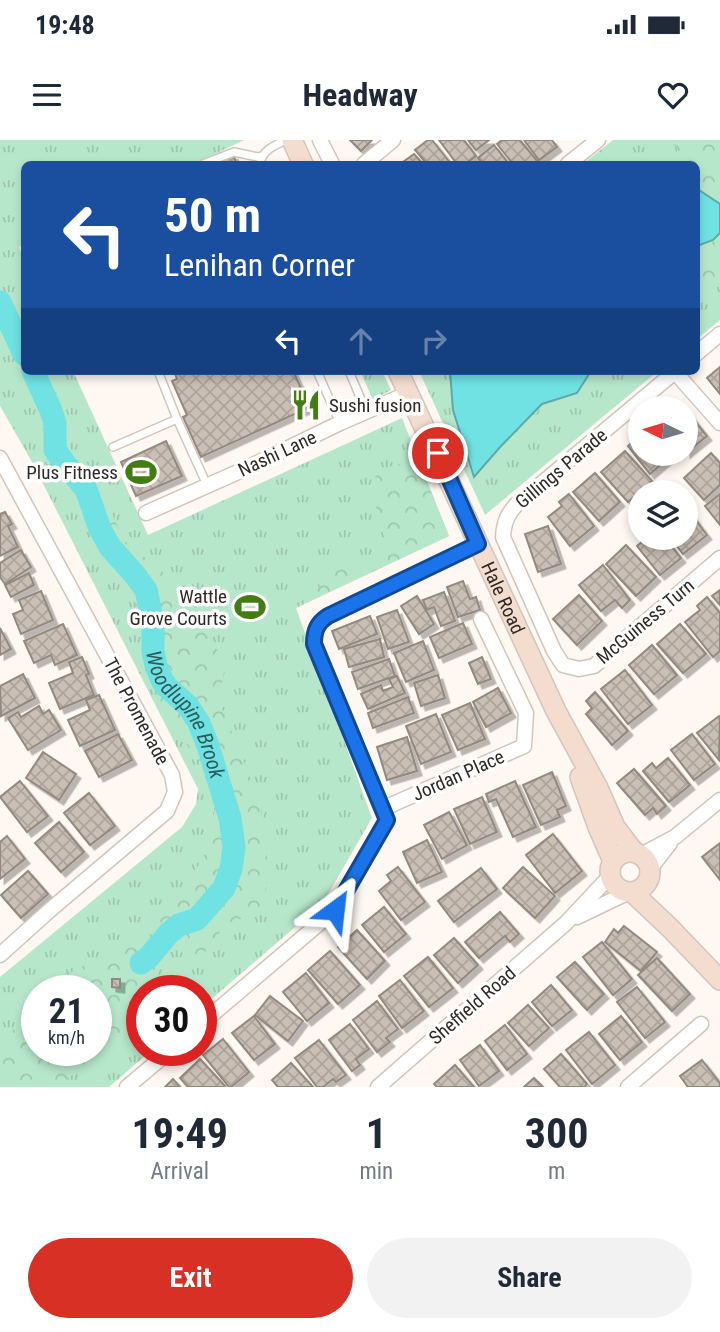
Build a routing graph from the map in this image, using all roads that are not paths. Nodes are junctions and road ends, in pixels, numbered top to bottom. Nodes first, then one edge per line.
1 (286, 140) edge
2 (292, 140) edge
3 (320, 140) edge
4 (393, 140) edge
5 (597, 140) edge
6 (261, 160) edge
7 (212, 161) edge
8 (302, 161) edge
9 (330, 161) edge
10 (368, 161) edge
11 (572, 161) edge
12 (720, 334) edge
13 (700, 351) edge
14 (160, 375) edge
15 (319, 375) edge
16 (351, 375) edge
17 (400, 375) edge
18 (671, 375) edge
19 (679, 375) edge
20 (409, 393) junction
21 (366, 411) junction
22 (177, 419) junction
23 (340, 422) junction
24 (720, 423) edge
25 (113, 447) dead end
26 (0, 458) edge
27 (207, 485) junction
28 (146, 513) dead end
29 (478, 544) junction
30 (720, 558) edge
31 (481, 619) dead end
32 (563, 665) joint
33 (556, 711) junction
34 (720, 800) edge
35 (382, 810) junction
36 (611, 869) junction
37 (639, 874) junction
38 (566, 923) junction
39 (2, 947) edge
40 (720, 980) edge
41 (217, 1010) edge
42 (701, 1024) dead end
43 (151, 1066) edge
44 (127, 1087) edge
45 (378, 1087) edge
46 (628, 1087) edge

1 - 6 lane
2 - 8 main road
3 - 9 street
4 - 10 street
5 - 11 street
6 - 7 lane
12 - 13 street
14 - 22 lane
15 - 23 lane
16 - 21 lane
17 - 20 main road, Hale Road
18 - 32 street, Gillings Parade
19 - 24 street
20 - 21 street, Nashi Lane
20 - 29 main road, Hale Road
21 - 23 street, Nashi Lane
22 - 25 lane
22 - 27 lane
23 - 27 street, Nashi Lane
26 - 39 street, The Promenade
27 - 28 street, Nashi Lane
29 - 33 main road, Hale Road
29 - 35 street
30 - 32 street, McGuiness Turn
31 - 35 street, Jordan Place
33 - 36 main road, Hale Road
33 - 37 main road, Hale Road
34 - 37 street, Sheffield Road
35 - 41 street
36 - 37 main road, Hale Road
36 - 37 main road
36 - 38 street, Sheffield Road
37 - 38 street, Sheffield Road
37 - 40 main road, Hale Road
38 - 45 street, Sheffield Road
42 - 46 street
43 - 44 street

